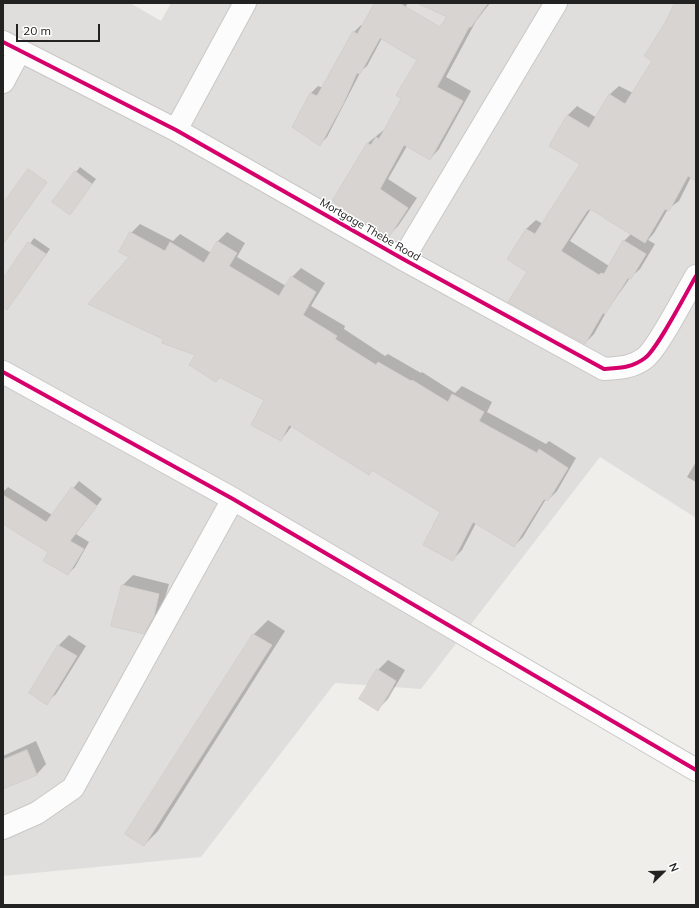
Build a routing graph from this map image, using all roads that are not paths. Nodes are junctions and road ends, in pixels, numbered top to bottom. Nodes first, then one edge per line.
1 (245, 3) edge
2 (556, 3) edge
3 (11, 47) edge
4 (3, 82) edge
5 (176, 130) junction
6 (403, 259) junction
7 (696, 276) edge
8 (3, 372) edge
9 (233, 500) junction
10 (696, 770) edge
11 (3, 828) edge

1 - 5 street
2 - 6 street
3 - 4 street
3 - 5 street, Mortgage Thebe Road
5 - 6 street, Mortgage Thebe Road
6 - 7 street, Mortgage Thebe Road
8 - 9 street
9 - 10 street
9 - 11 street

